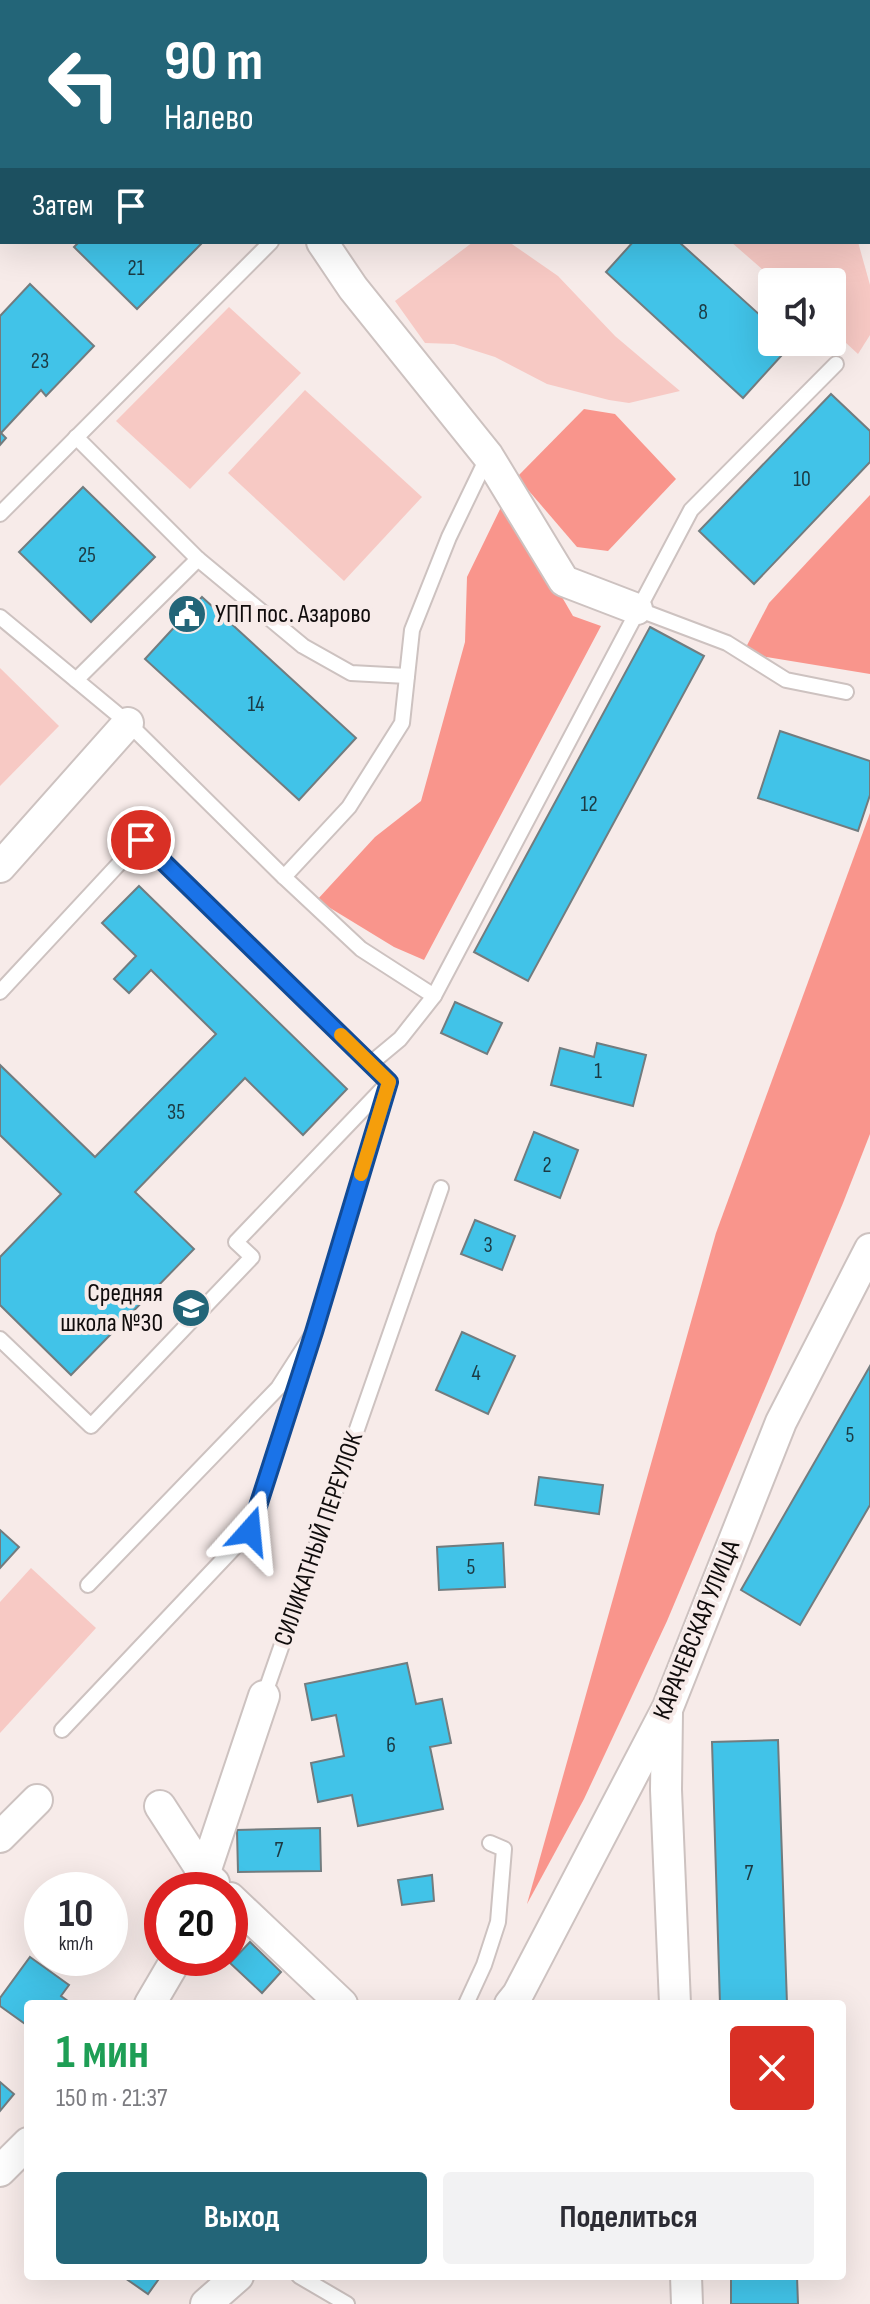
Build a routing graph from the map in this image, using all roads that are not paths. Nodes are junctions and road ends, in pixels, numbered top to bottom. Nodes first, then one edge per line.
1 (269, 244) edge
2 (323, 244) edge
3 (836, 364) dead end
4 (76, 437) junction
5 (488, 456) junction
6 (0, 514) edge
7 (198, 559) junction
8 (637, 609) junction
9 (0, 617) edge
10 (407, 676) junction
11 (76, 680) junction
12 (846, 692) dead end
13 (128, 723) junction
14 (0, 867) edge
15 (284, 877) junction
16 (0, 992) edge
17 (434, 996) junction
18 (370, 1064) junction
19 (389, 1082) junction
20 (441, 1188) dead end
21 (870, 1249) edge
22 (314, 1332) junction
23 (0, 1339) edge
24 (88, 1585) dead end
25 (264, 1696) joint
26 (668, 1707) junction
27 (62, 1730) dead end
28 (37, 1800) dead end
29 (160, 1806) dead end
30 (0, 1837) edge
31 (490, 1843) dead end
32 (200, 1872) edge
33 (212, 1872) edge
34 (248, 1915) edge
35 (166, 1976) edge
36 (152, 2000) edge
37 (338, 2000) edge
38 (468, 2000) edge
39 (513, 2000) edge
40 (675, 2000) edge
41 (24, 2147) edge
42 (0, 2171) edge
43 (233, 2280) edge
44 (306, 2280) edge
45 (686, 2280) edge
46 (206, 2304) edge
47 (347, 2304) edge
48 (687, 2304) edge

1 - 4 lane
2 - 5 street
3 - 8 lane
4 - 6 lane
4 - 7 lane
5 - 8 street
5 - 10 lane
7 - 10 lane
7 - 11 lane
8 - 12 lane
8 - 17 lane
9 - 11 lane
10 - 15 lane
11 - 13 lane
13 - 14 street
13 - 15 lane
15 - 17 lane
16 - 18 lane
17 - 18 lane
18 - 19 lane
19 - 22 lane
19 - 23 lane
20 - 25 lane, СИЛИКАТНЫЙ ПЕРЕУЛОК
21 - 26 street, КАРАЧЕВСКАЯ УЛИЦА
22 - 24 lane
22 - 27 lane
25 - 33 street, СИЛИКАТНЫЙ ПЕРЕУЛОК
26 - 39 street, КАРАЧЕВСКАЯ УЛИЦА
26 - 40 street
28 - 30 street
29 - 32 street
31 - 38 lane
34 - 37 street
35 - 36 street
41 - 42 street
43 - 46 street
44 - 47 lane
45 - 48 street

